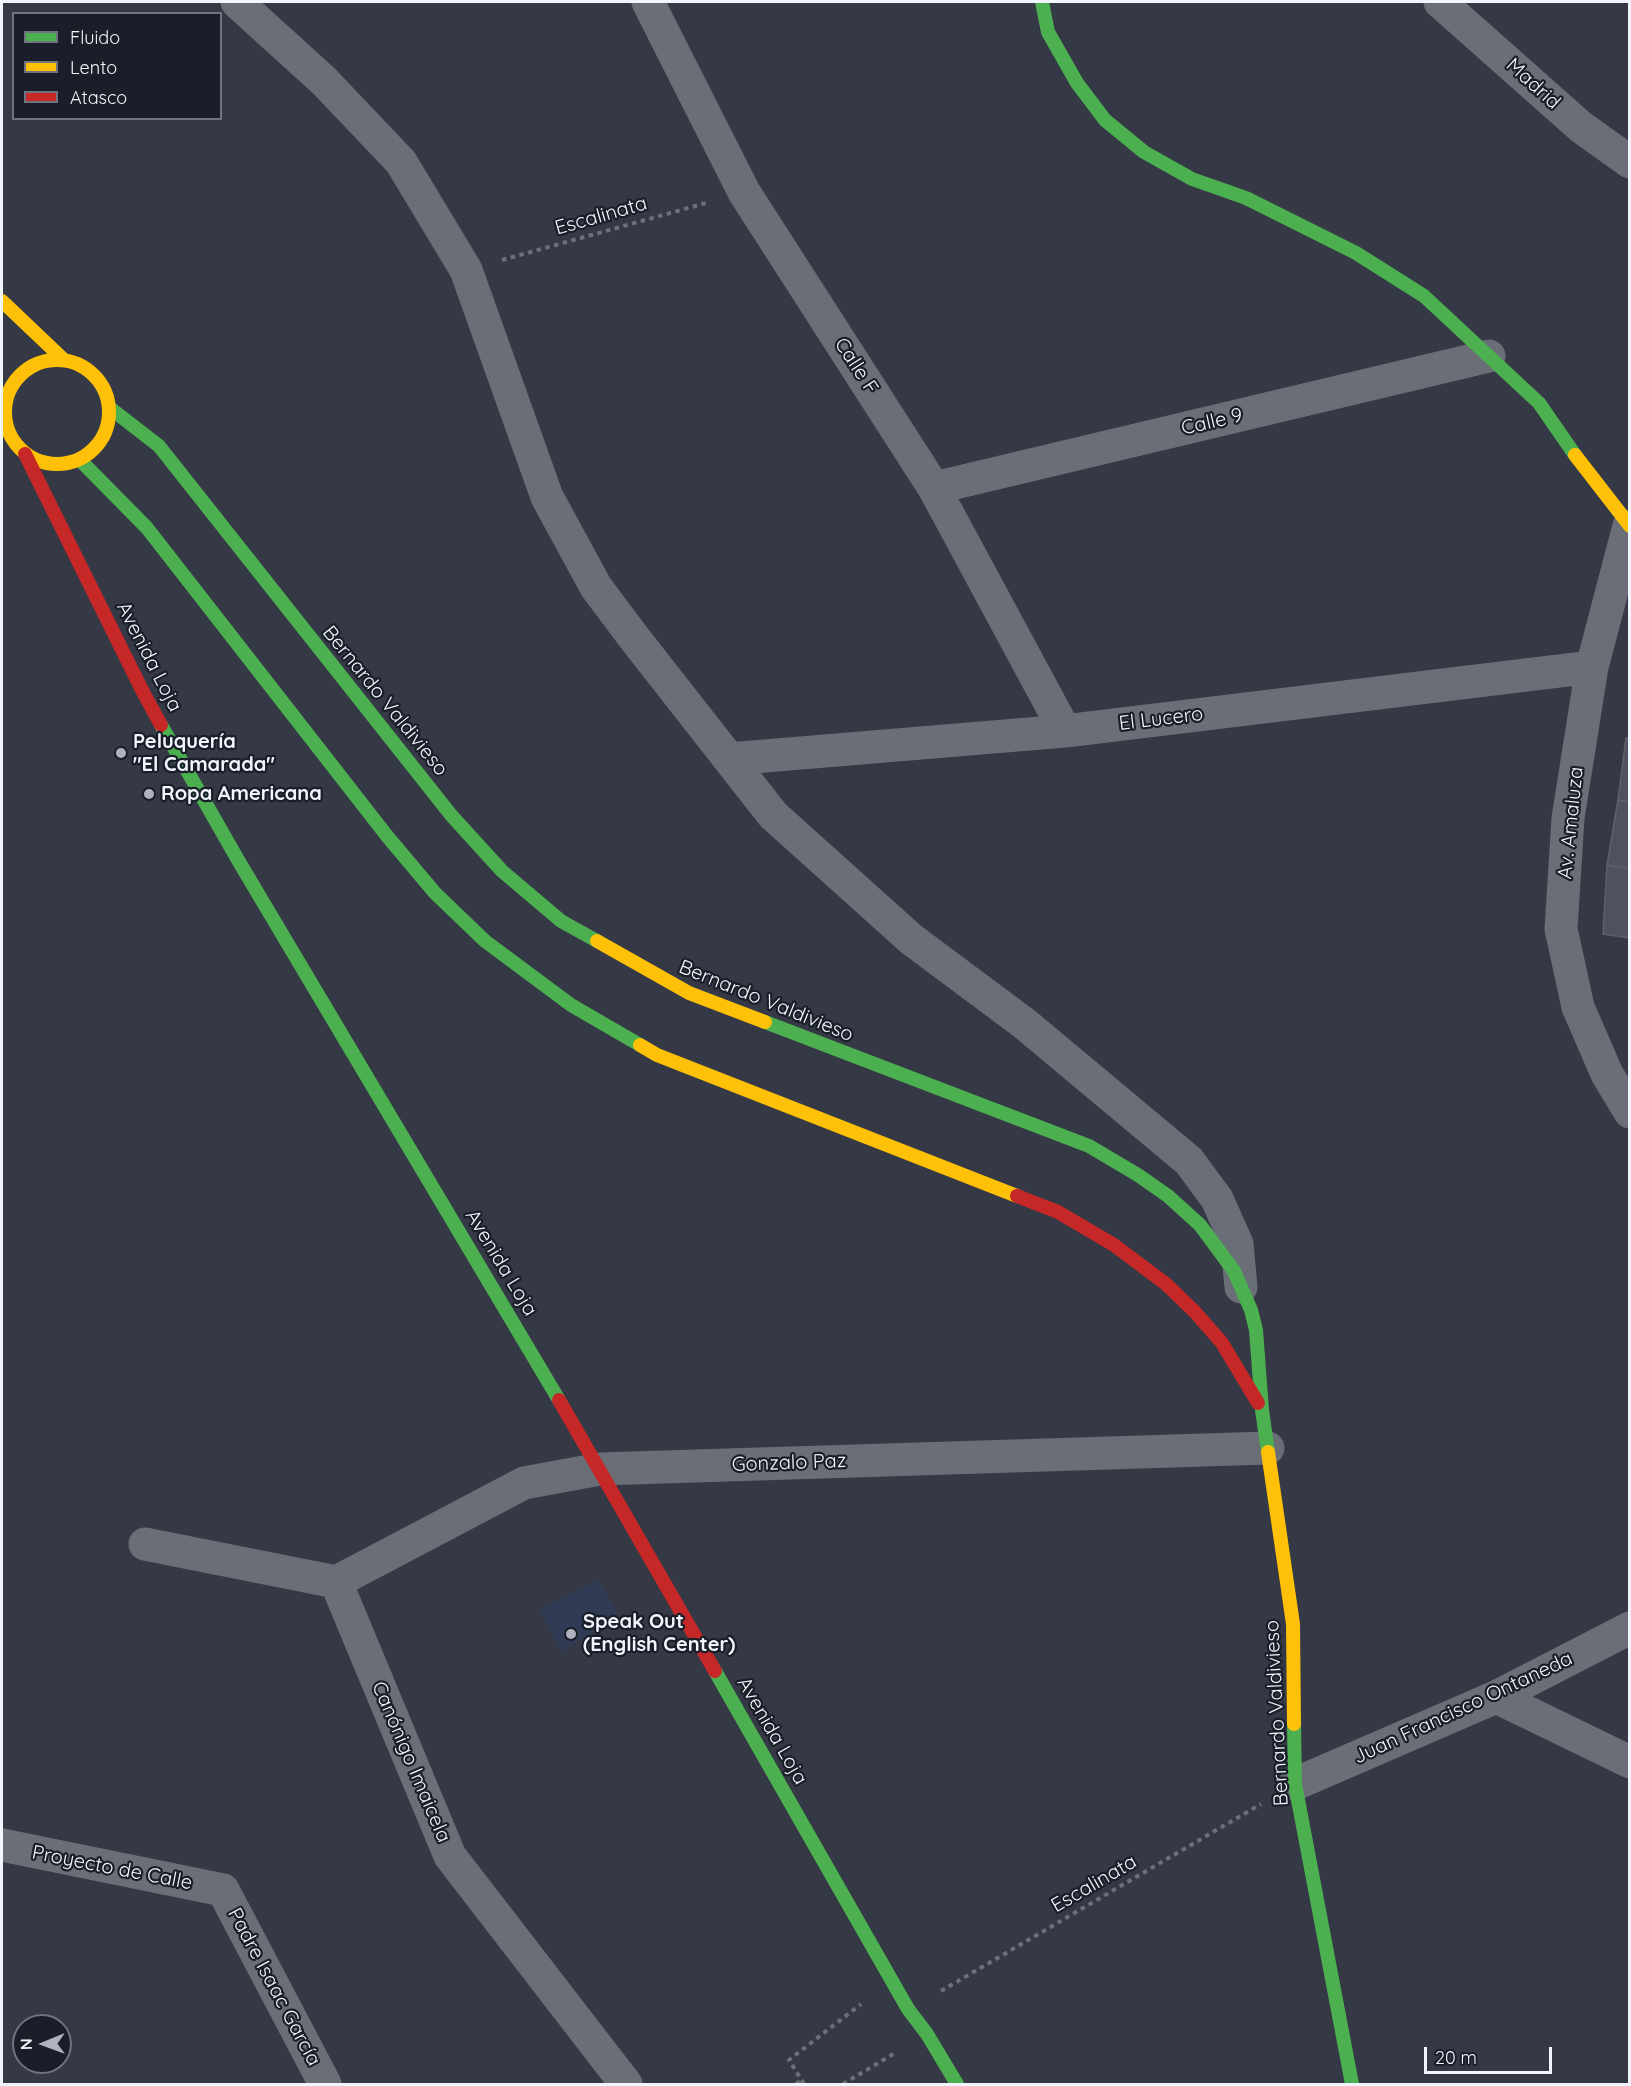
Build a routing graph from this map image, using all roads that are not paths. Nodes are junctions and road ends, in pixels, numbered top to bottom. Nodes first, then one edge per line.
1 (237, 2) edge
2 (648, 2) edge
3 (1042, 2) edge
4 (1440, 2) edge
5 (1629, 162) edge
6 (2, 301) edge
7 (1489, 356) junction
8 (64, 360) junction
9 (110, 408) junction
10 (3, 410) edge
11 (25, 454) junction
12 (80, 460) junction
13 (934, 488) junction
14 (1629, 526) edge
15 (1592, 667) junction
16 (1065, 731) junction
17 (729, 759) junction
18 (1629, 1112) edge
19 (1241, 1287) junction
20 (1262, 1410) junction
21 (1268, 1448) junction
22 (600, 1469) junction
23 (145, 1544) dead end
24 (336, 1582) junction
25 (1629, 1628) edge
26 (1496, 1698) junction
27 (1629, 1762) edge
28 (1295, 1784) junction
29 (2, 1846) edge
30 (223, 1890) joint
31 (325, 2085) edge
32 (626, 2085) edge
33 (957, 2085) edge
34 (1352, 2085) edge

1 - 17 street
2 - 13 street, Calle F
3 - 7 street
4 - 5 street, Madrid
6 - 8 street
7 - 13 street, Calle 9
7 - 14 street
8 - 9 street
8 - 10 street
9 - 12 street
9 - 19 street, Bernardo Valdivieso
10 - 11 street
11 - 12 street
11 - 22 street, Avenida Loja
12 - 20 street, Bernardo Valdivieso
13 - 16 street, Calle F
14 - 15 street, Av. Amaluza
15 - 16 street, El Lucero
15 - 18 street, Av. Amaluza
16 - 17 street, El Lucero
17 - 19 street
19 - 20 street, Bernardo Valdivieso
20 - 21 street, Bernardo Valdivieso
21 - 22 street, Gonzalo Paz
21 - 28 street, Bernardo Valdivieso
22 - 24 street, Gonzalo Paz
22 - 33 street, Avenida Loja
23 - 24 street
24 - 32 street, Canónigo Imaicela
25 - 26 street, Juan Francisco Ontaneda
26 - 27 street
26 - 28 street, Juan Francisco Ontaneda
28 - 34 street, Bernardo Valdivieso
29 - 30 street, Proyecto de Calle
30 - 31 street, Padre Isaac García

